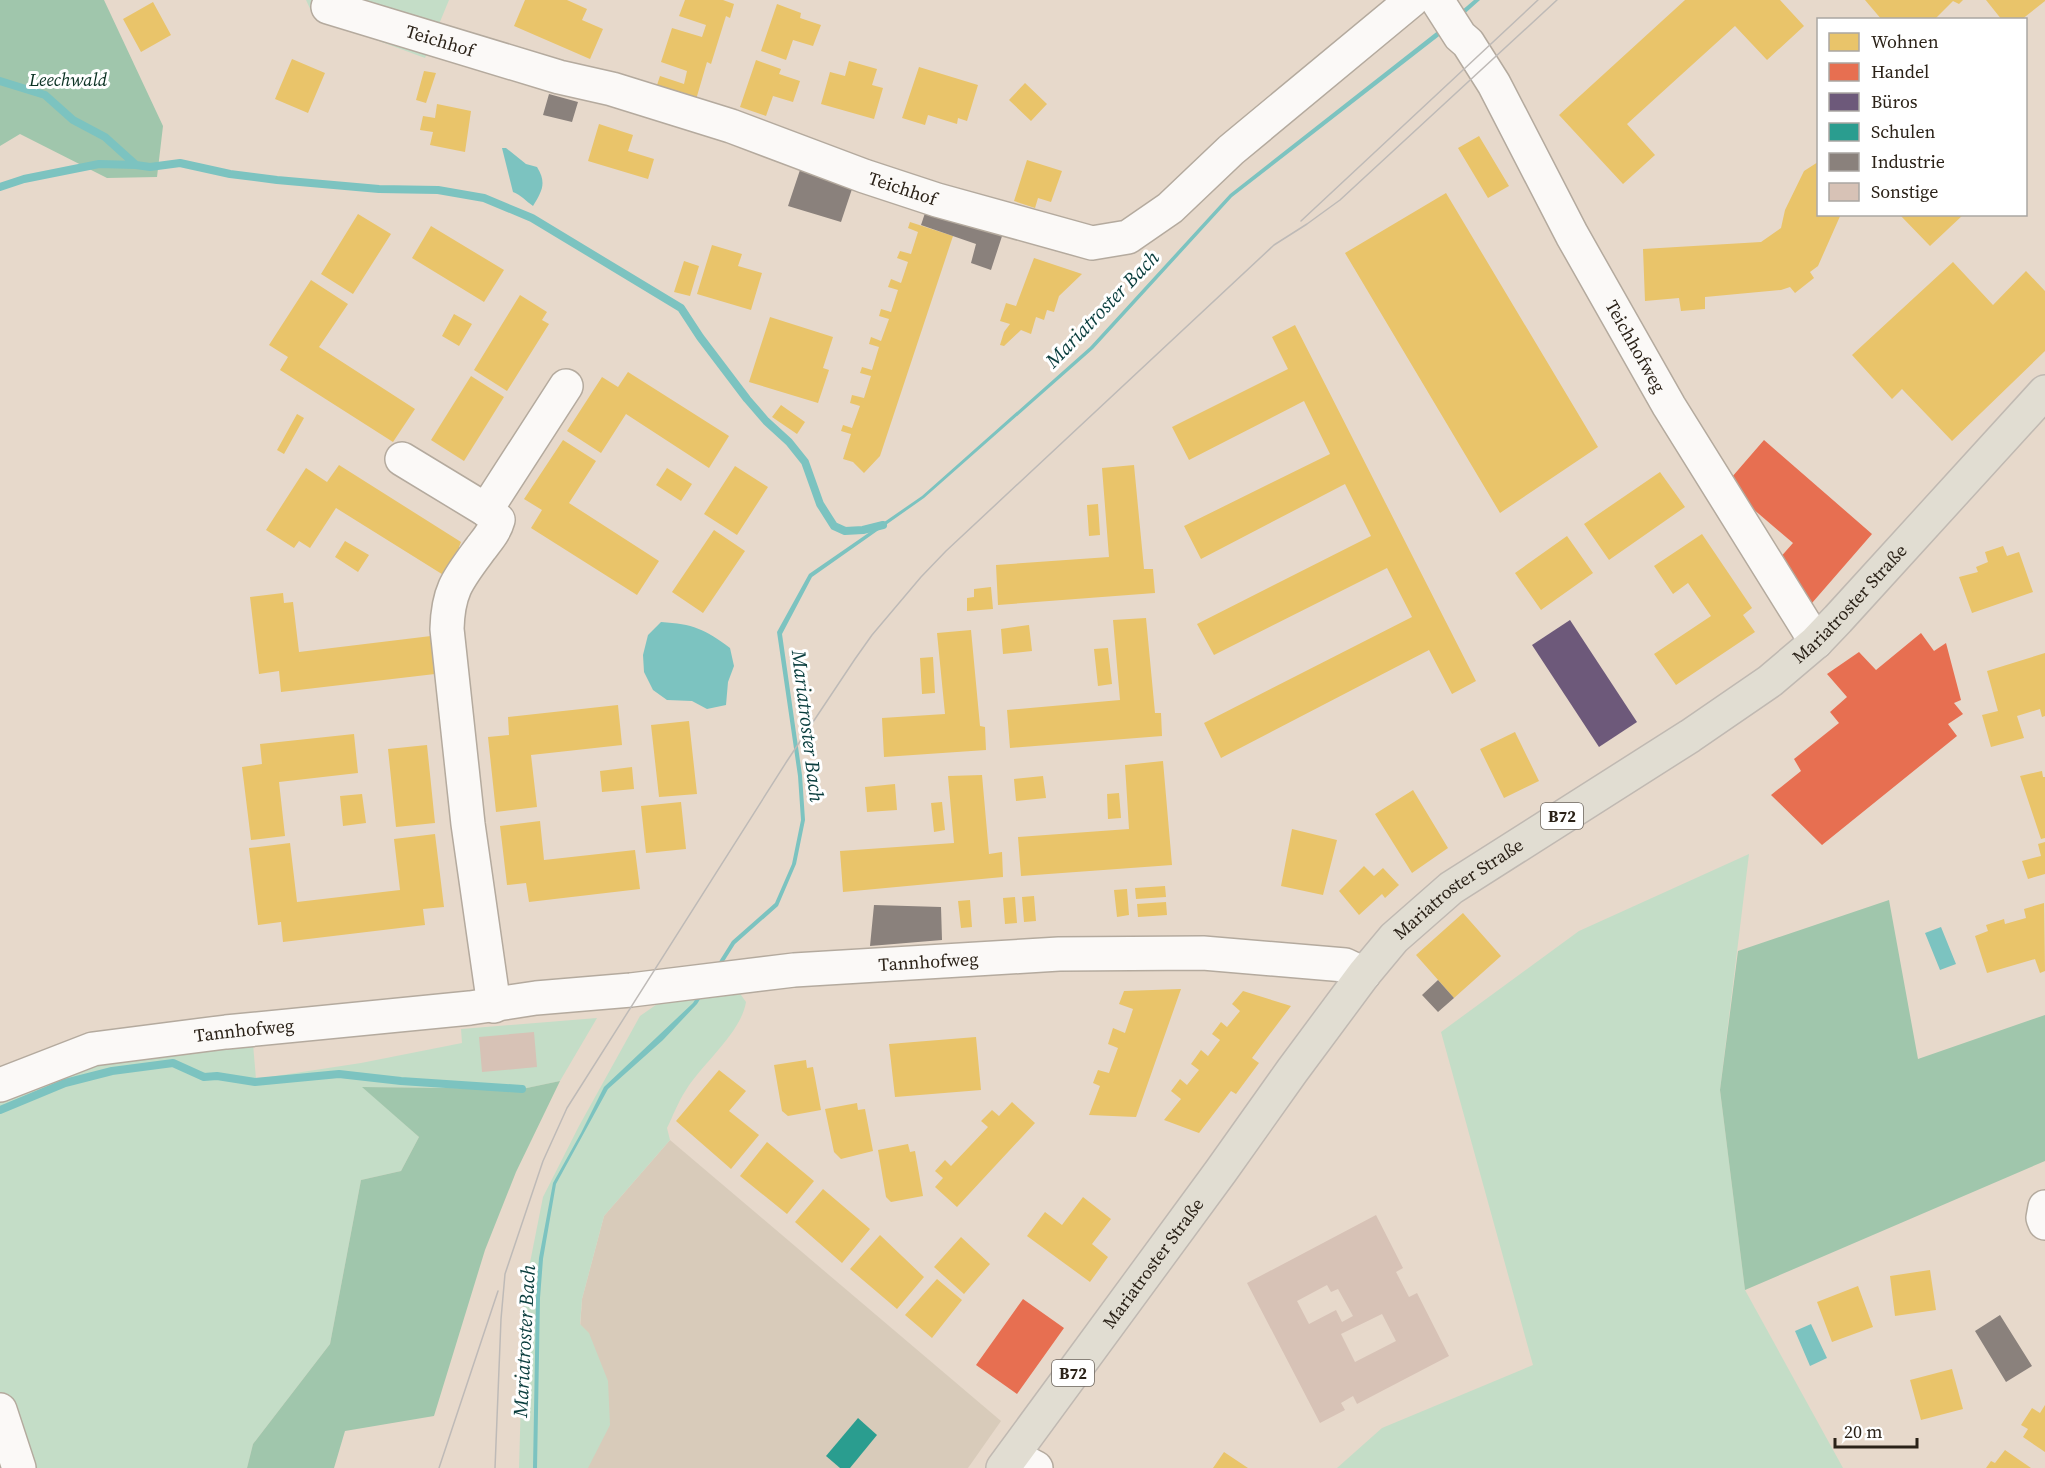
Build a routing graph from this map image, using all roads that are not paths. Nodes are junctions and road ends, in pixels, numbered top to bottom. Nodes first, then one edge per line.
1 (1430, 1) edge
2 (328, 7) dead end
3 (1464, 39) joint
4 (566, 386) dead end
5 (2045, 392) edge
6 (402, 459) dead end
7 (489, 521) junction
8 (1816, 642) junction
9 (1364, 974) junction
10 (494, 1006) junction
11 (0, 1085) edge
12 (2045, 1207) edge
13 (2045, 1223) edge
14 (0, 1410) edge
15 (1018, 1464) edge
16 (19, 1468) edge

1 - 2 street, Teichhof
1 - 3 street, Teichhof
3 - 8 street, Teichhofweg
4 - 7 street
5 - 8 main road, Mariatroster Straße / B72
6 - 7 street
7 - 10 street
8 - 9 main road, Mariatroster Straße / B72
9 - 10 street, Tannhofweg
9 - 15 main road, Mariatroster Straße / B72
10 - 11 street, Tannhofweg
12 - 13 street
14 - 16 street

